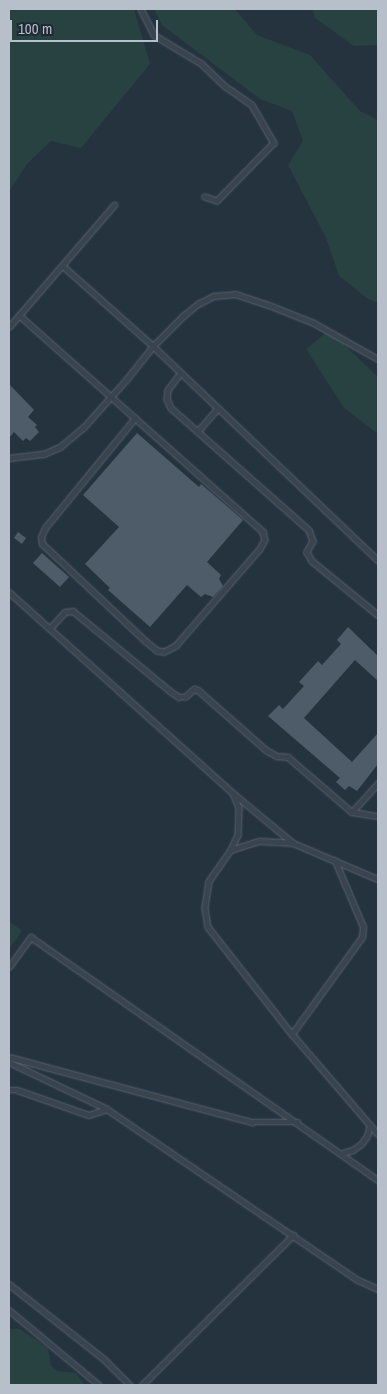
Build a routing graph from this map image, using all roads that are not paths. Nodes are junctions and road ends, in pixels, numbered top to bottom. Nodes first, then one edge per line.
1 (141, 9) edge
2 (205, 196) dead end
3 (114, 205) dead end
4 (63, 266) junction
5 (19, 315) junction
6 (9, 327) edge
7 (153, 346) junction
8 (378, 359) edge
9 (181, 373) junction
10 (111, 397) junction
11 (218, 408) junction
12 (135, 418) junction
13 (198, 431) junction
14 (9, 458) edge
15 (378, 560) edge
16 (9, 592) edge
17 (378, 614) edge
18 (50, 628) junction
19 (378, 783) edge
20 (233, 793) junction
21 (352, 812) junction
22 (378, 816) edge
23 (293, 843) junction
24 (232, 850) junction
25 (336, 861) junction
26 (378, 880) edge
27 (9, 966) edge
28 (292, 1034) junction
29 (9, 1057) edge
30 (9, 1062) edge
31 (9, 1090) edge
32 (107, 1109) junction
33 (299, 1122) junction
34 (370, 1124) junction
35 (378, 1134) edge
36 (343, 1153) junction
37 (378, 1180) edge
38 (293, 1235) junction
39 (9, 1284) edge
40 (378, 1289) edge
41 (9, 1310) edge
42 (99, 1385) edge
43 (130, 1385) edge
44 (142, 1385) edge

1 - 2 lane
3 - 4 lane
4 - 5 lane
4 - 7 lane
5 - 6 lane
5 - 10 lane
7 - 8 lane
7 - 9 lane
7 - 10 lane
9 - 11 lane
9 - 13 lane
10 - 12 lane
10 - 14 lane
11 - 13 lane
11 - 15 lane
12 - 12 lane
13 - 17 lane
16 - 18 lane
18 - 20 lane
18 - 21 lane
19 - 21 lane
20 - 23 lane
20 - 24 lane
21 - 22 lane
23 - 24 lane
23 - 25 lane
24 - 28 lane
25 - 26 lane
25 - 28 lane
27 - 33 lane
28 - 34 lane
29 - 33 lane
30 - 32 lane
31 - 32 lane
32 - 38 lane
33 - 36 lane
34 - 35 lane
34 - 36 lane
36 - 37 lane
38 - 40 lane
38 - 44 lane
39 - 43 lane
41 - 42 lane

